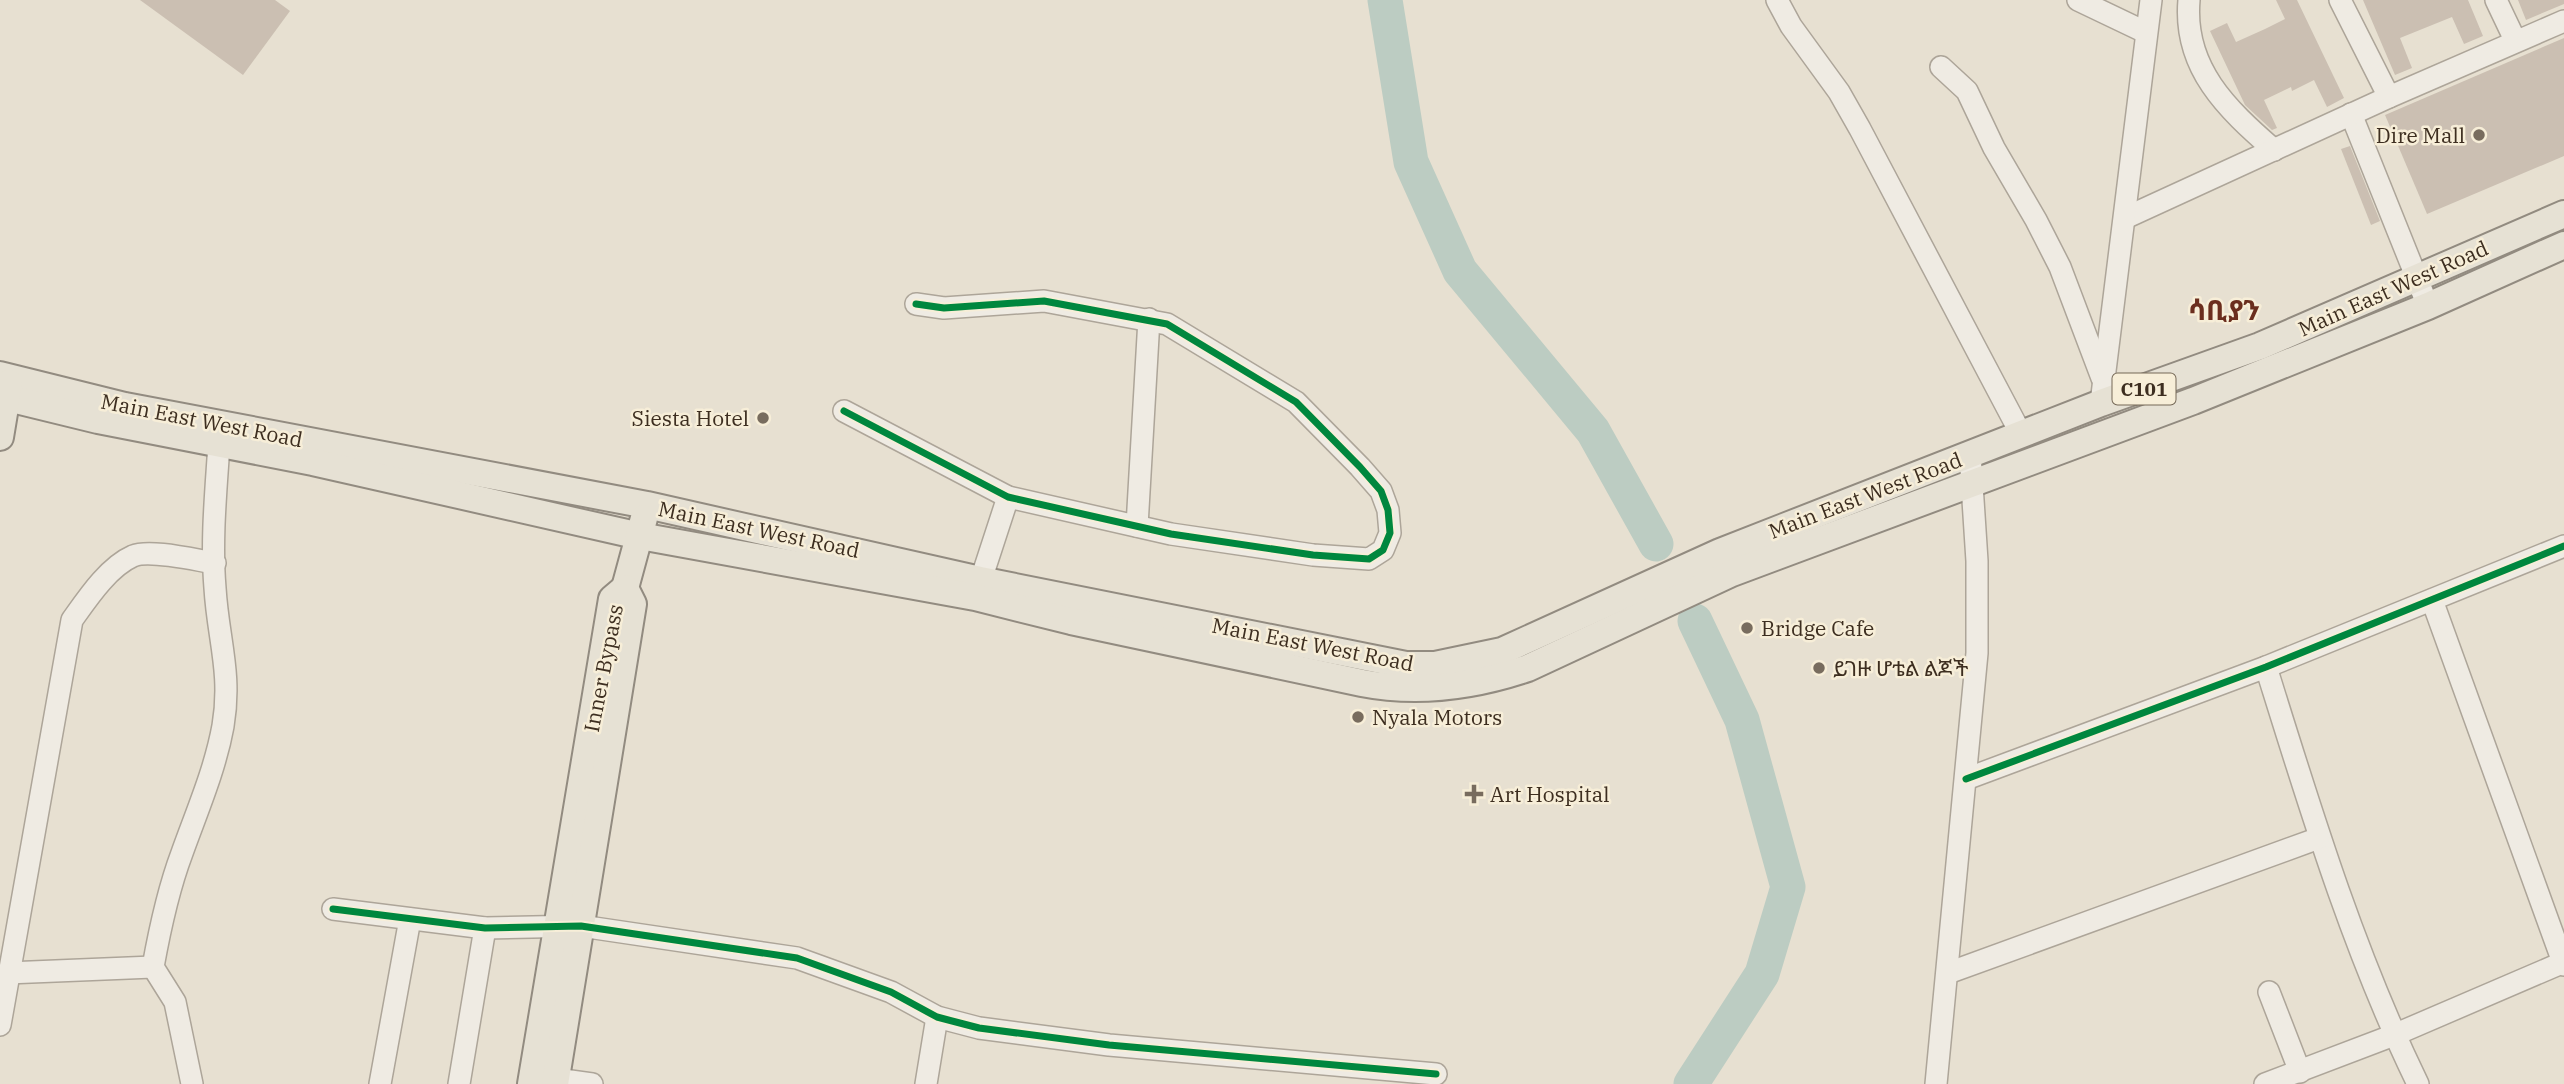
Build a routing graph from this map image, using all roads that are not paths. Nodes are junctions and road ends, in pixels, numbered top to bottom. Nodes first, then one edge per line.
1 (1777, 0) edge
2 (2078, 0) edge
3 (2151, 0) edge
4 (2340, 0) edge
5 (2496, 0) edge
6 (2193, 2) edge
7 (2564, 21) edge
8 (2145, 32) junction
9 (2515, 40) junction
10 (1941, 67) dead end
11 (2389, 97) junction
12 (2351, 114) junction
13 (2274, 150) junction
14 (2564, 214) edge
15 (2125, 218) junction
16 (2564, 245) edge
17 (2417, 277) junction
18 (916, 304) dead end
19 (2428, 306) junction
20 (1149, 319) junction
21 (4, 387) edge
22 (2102, 392) junction
23 (845, 411) dead end
24 (2021, 434) junction
25 (221, 435) junction
26 (0, 437) edge
27 (1970, 454) junction
28 (1972, 481) junction
29 (1008, 497) junction
30 (647, 505) junction
31 (1817, 514) junction
32 (1137, 526) junction
33 (639, 536) junction
34 (1827, 538) junction
35 (2564, 546) edge
36 (846, 560) junction
37 (215, 563) junction
38 (1726, 563) junction
39 (978, 589) junction
40 (2432, 600) junction
41 (2266, 667) junction
42 (1966, 779) junction
43 (2319, 838) junction
44 (333, 909) dead end
45 (410, 919) junction
46 (570, 926) junction
47 (485, 928) junction
48 (2564, 963) edge
49 (153, 967) junction
50 (7, 973) junction
51 (1948, 973) junction
52 (2269, 992) dead end
53 (937, 1017) junction
54 (0, 1025) edge
55 (2394, 1035) junction
56 (2300, 1072) junction
57 (1436, 1074) dead end
58 (548, 1082) edge
59 (192, 1084) edge
60 (380, 1084) edge
61 (459, 1084) edge
62 (592, 1084) edge
63 (926, 1084) edge
64 (1936, 1084) edge
65 (2265, 1084) edge
66 (2418, 1084) edge

1 - 24 street
2 - 8 street
3 - 8 street
4 - 11 street
5 - 9 street
6 - 13 street
7 - 9 street
8 - 15 street
9 - 11 street
10 - 22 street
11 - 12 street
12 - 13 street
12 - 17 street
13 - 15 street
14 - 17 main road, Main East West Road / C101
15 - 22 street
16 - 19 main road, Main East West Road / C101
17 - 19 street
17 - 22 main road, Main East West Road / C101
18 - 20 street
19 - 28 main road, Main East West Road / C101
20 - 32 street
20 - 32 street
21 - 25 main road, Main East West Road
21 - 26 main road
22 - 24 main road, Main East West Road / C101
23 - 29 street
24 - 27 main road, Main East West Road / C101
25 - 30 main road, Main East West Road
25 - 33 main road, Main East West Road
25 - 37 street
27 - 28 street
27 - 31 main road, Main East West Road / C101
28 - 34 main road, Main East West Road / C101
28 - 42 street
29 - 32 street
29 - 39 street
30 - 33 main road, Inner Bypass
30 - 36 main road, Main East West Road
31 - 34 main road
31 - 38 main road, Main East West Road / C101
33 - 36 main road, Main East West Road
33 - 46 main road, Inner Bypass
34 - 38 main road, Main East West Road / C101
35 - 40 street
36 - 39 main road, Main East West Road
37 - 49 street
37 - 50 street
38 - 39 main road, Main East West Road / C101
40 - 41 street
40 - 48 street
41 - 42 street
41 - 43 street
42 - 51 street
43 - 51 street
43 - 55 street
44 - 45 street
45 - 47 street
45 - 60 street
46 - 47 street
46 - 53 street
46 - 58 main road, Inner Bypass
47 - 61 street
48 - 55 street
49 - 50 street
49 - 59 street
50 - 54 street
51 - 64 street
52 - 56 street
53 - 57 street
53 - 63 street
55 - 56 street
55 - 66 street
56 - 65 street
58 - 62 street

